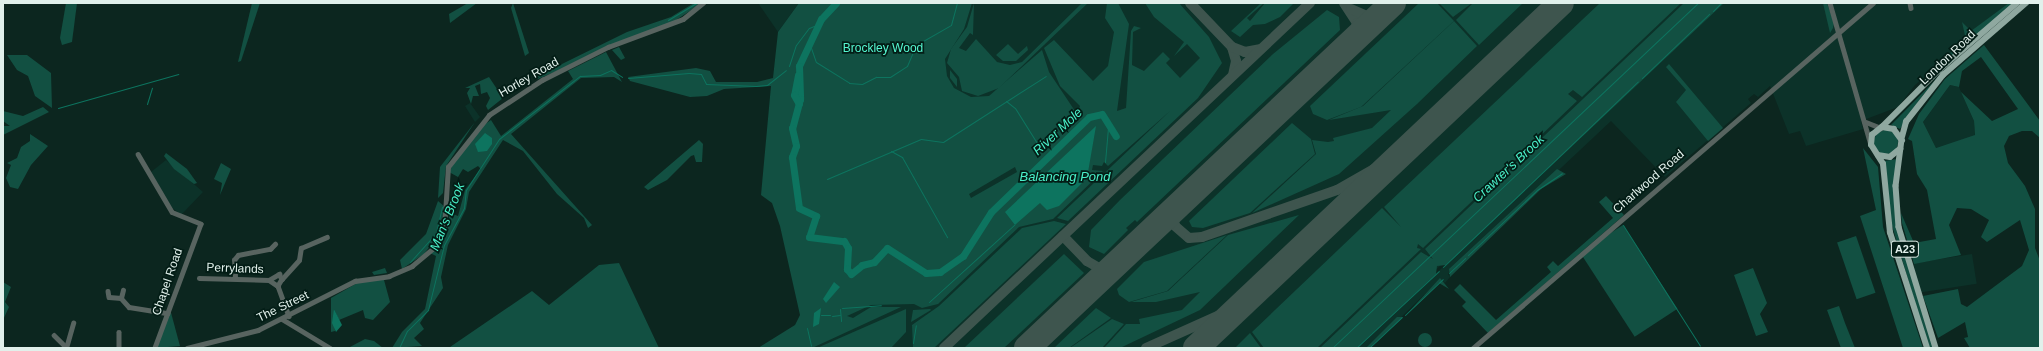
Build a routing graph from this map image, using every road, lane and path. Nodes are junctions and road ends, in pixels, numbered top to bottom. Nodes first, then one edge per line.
1 (703, 3) edge
2 (1830, 3) edge
3 (1873, 3) edge
4 (1910, 3) edge
5 (2017, 3) edge
6 (2026, 3) edge
7 (1911, 8) dead end
8 (1839, 32) junction
9 (1865, 121) junction
10 (1881, 127) junction
11 (1902, 140) junction
12 (1870, 142) junction
13 (1901, 147) junction
14 (138, 154) dead end
15 (1876, 154) junction
16 (327, 238) dead end
17 (274, 244) dead end
18 (385, 276) joint
19 (200, 278) dead end
20 (235, 278) junction
21 (282, 279) junction
22 (269, 280) junction
23 (278, 286) junction
24 (123, 290) dead end
25 (108, 291) dead end
26 (121, 298) junction
27 (168, 313) junction
28 (289, 316) junction
29 (282, 319) junction
30 (73, 323) dead end
31 (119, 332) dead end
32 (54, 335) dead end
33 (66, 348) edge
34 (119, 348) edge
35 (155, 348) edge
36 (187, 348) edge
37 (330, 348) edge
38 (1474, 348) edge
39 (1927, 348) edge
40 (1936, 348) edge

1 - 18 street, Horley Road
2 - 8 street
3 - 8 street, Charlwood Road
4 - 7 street
5 - 10 main road, London Road
6 - 11 main road, London Road
8 - 9 street
8 - 38 street, Charlwood Road
9 - 10 street
9 - 12 street
10 - 11 main road
10 - 12 main road
11 - 13 main road
12 - 15 main road
13 - 15 main road
13 - 40 main road, A23
14 - 27 street, Chapel Road
15 - 39 main road, A23
16 - 21 street
17 - 20 street
18 - 28 street, The Street
19 - 20 street, Perrylands
20 - 22 street, Perrylands
21 - 22 street, Perrylands
21 - 23 street, Perrylands
22 - 23 street, Perrylands
23 - 28 street, Perrylands
24 - 26 street
25 - 26 street
26 - 27 street
27 - 35 street, Chapel Road
28 - 29 street, The Street
29 - 36 street, The Street
29 - 37 street
30 - 33 street
31 - 34 street
32 - 33 street

